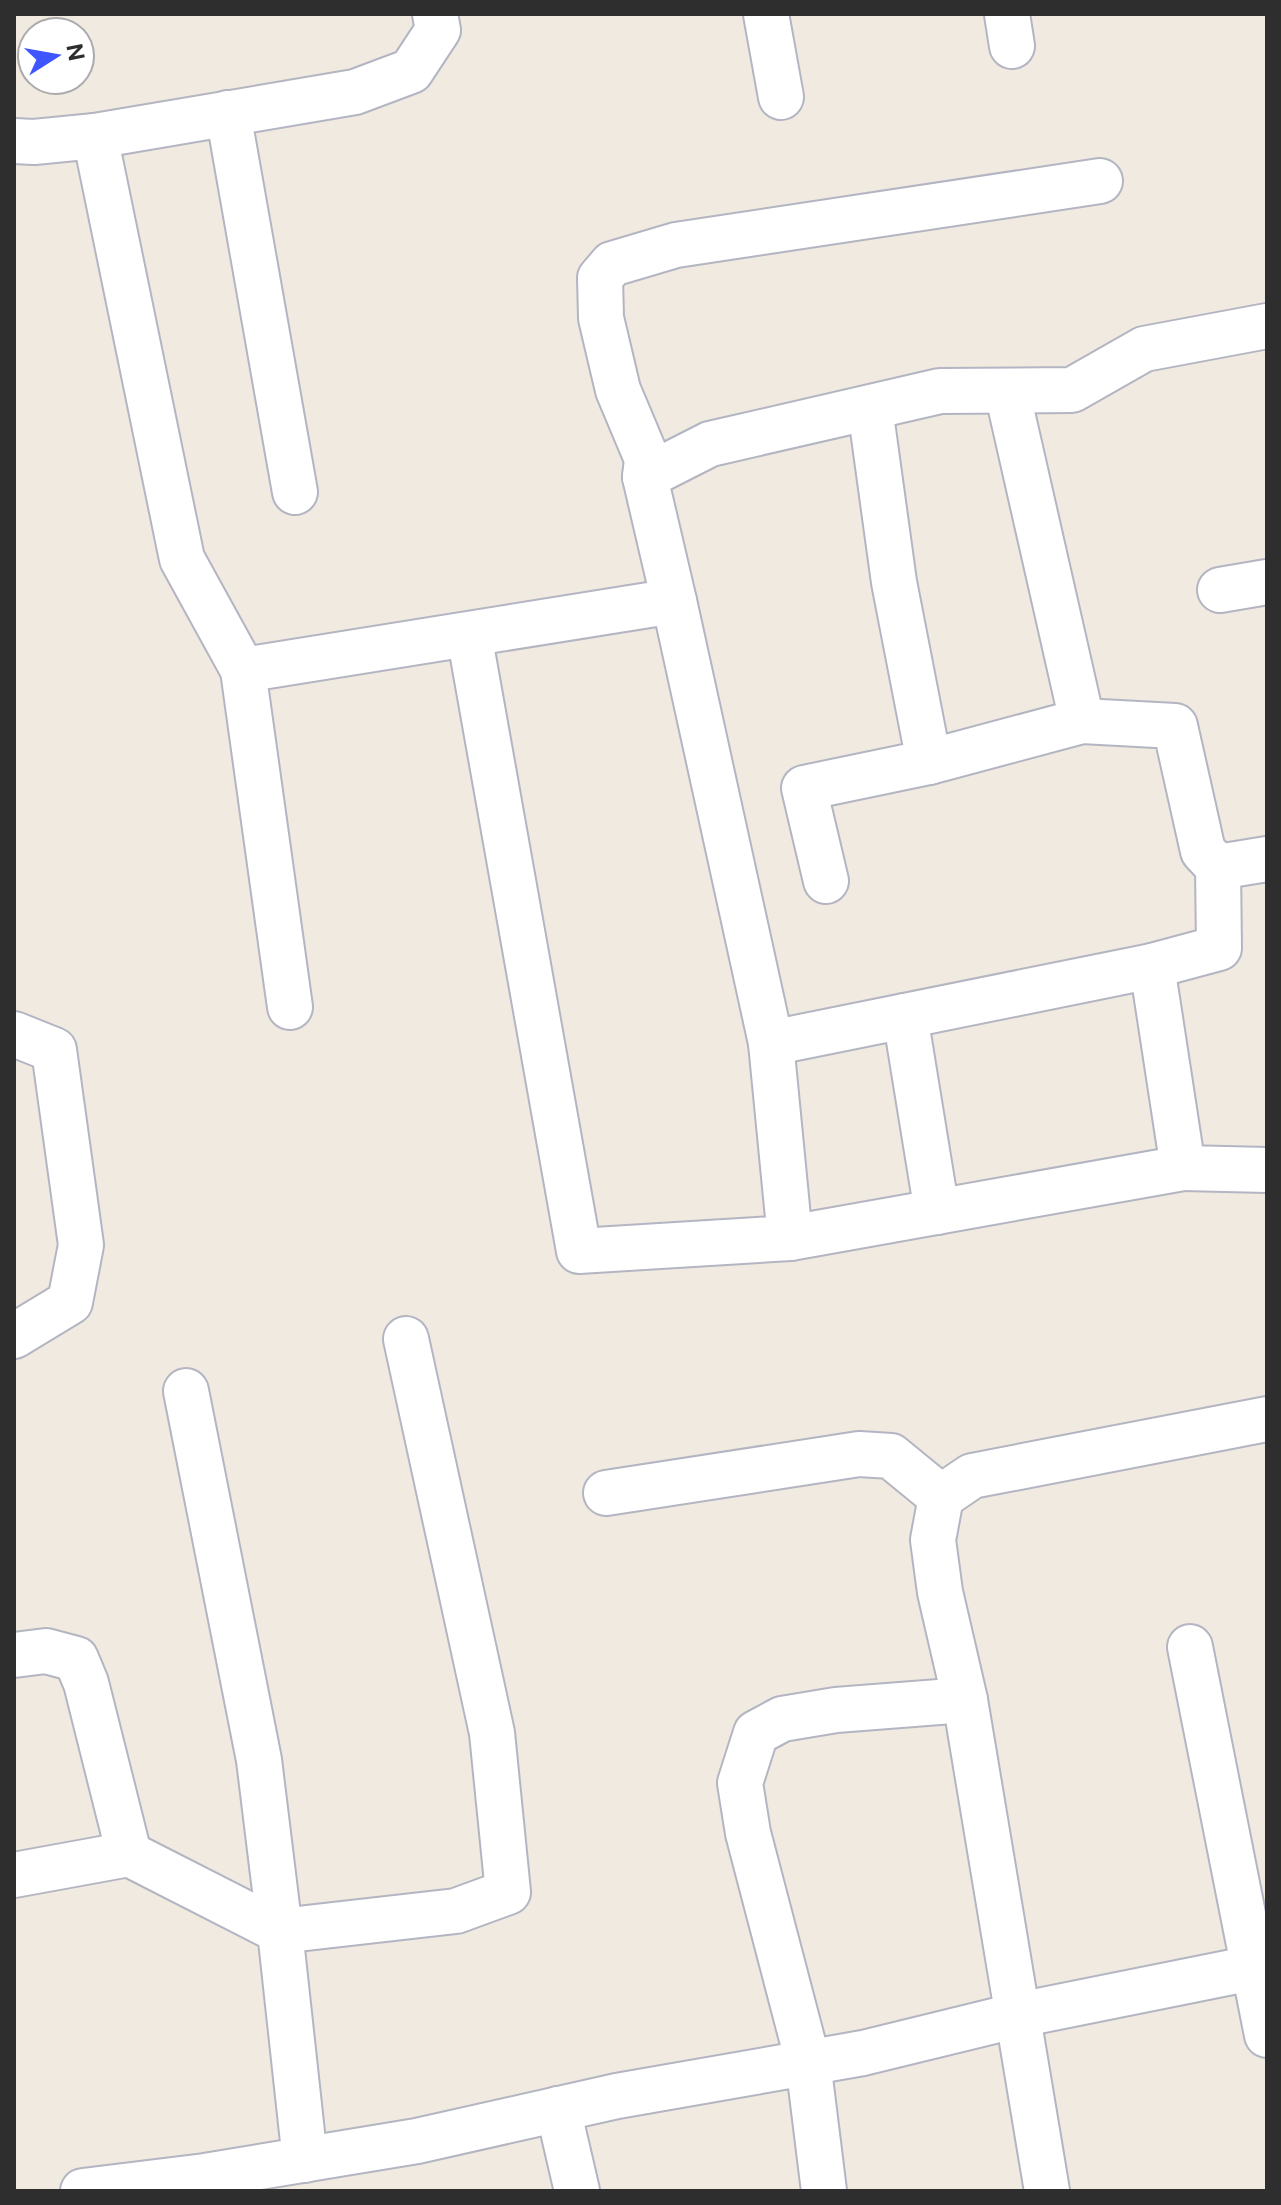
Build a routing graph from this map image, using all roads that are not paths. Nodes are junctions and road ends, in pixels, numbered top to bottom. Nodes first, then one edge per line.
1 (435, 14) edge
2 (766, 14) edge
3 (781, 97) dead end
4 (228, 113) junction
5 (95, 136) junction
6 (14, 141) edge
7 (1100, 181) dead end
8 (1267, 326) edge
9 (1007, 391) junction
10 (870, 408) junction
11 (645, 477) junction
12 (295, 492) dead end
13 (1267, 582) edge
14 (1220, 590) dead end
15 (674, 601) junction
16 (469, 634) junction
17 (243, 670) junction
18 (1082, 721) junction
19 (929, 762) junction
20 (1267, 859) edge
21 (1218, 867) junction
22 (826, 881) dead end
23 (1152, 966) junction
24 (290, 1007) dead end
25 (905, 1016) junction
26 (14, 1034) edge
27 (771, 1043) junction
28 (1183, 1168) junction
29 (1267, 1170) edge
30 (937, 1212) junction
31 (790, 1238) junction
32 (14, 1336) edge
33 (406, 1339) dead end
34 (186, 1391) dead end
35 (1267, 1419) edge
36 (606, 1493) dead end
37 (941, 1497) junction
38 (1190, 1647) dead end
39 (14, 1655) edge
40 (965, 1700) junction
41 (129, 1854) junction
42 (14, 1875) edge
43 (280, 1931) junction
44 (1261, 1967) edge
45 (1018, 2015) junction
46 (1267, 2035) edge
47 (808, 2062) junction
48 (558, 2109) junction
49 (305, 2160) junction
50 (83, 2191) edge
51 (577, 2191) edge
52 (824, 2191) edge
53 (1047, 2191) edge

1 - 4 street
2 - 3 street
4 - 5 street
4 - 12 street
5 - 6 street
5 - 17 street
7 - 11 street
8 - 9 street
9 - 10 street
9 - 18 street
10 - 11 street
10 - 19 street
11 - 15 street
13 - 14 street
15 - 16 street
15 - 27 street
16 - 17 street
16 - 31 street
17 - 24 street
18 - 19 street
18 - 21 street
19 - 22 street
20 - 21 street
21 - 23 street
23 - 25 street
23 - 28 street
25 - 27 street
25 - 30 street
26 - 32 street
27 - 31 street
28 - 29 street
28 - 30 street
30 - 31 street
33 - 43 street
34 - 43 street
35 - 37 street
36 - 37 street
37 - 40 street
38 - 44 street
39 - 41 street
40 - 45 street
40 - 47 street
41 - 42 street
41 - 43 street
43 - 49 street
44 - 45 street
44 - 46 street
45 - 47 street
45 - 53 street
47 - 48 street
47 - 52 street
48 - 49 street
48 - 51 street
49 - 50 street

